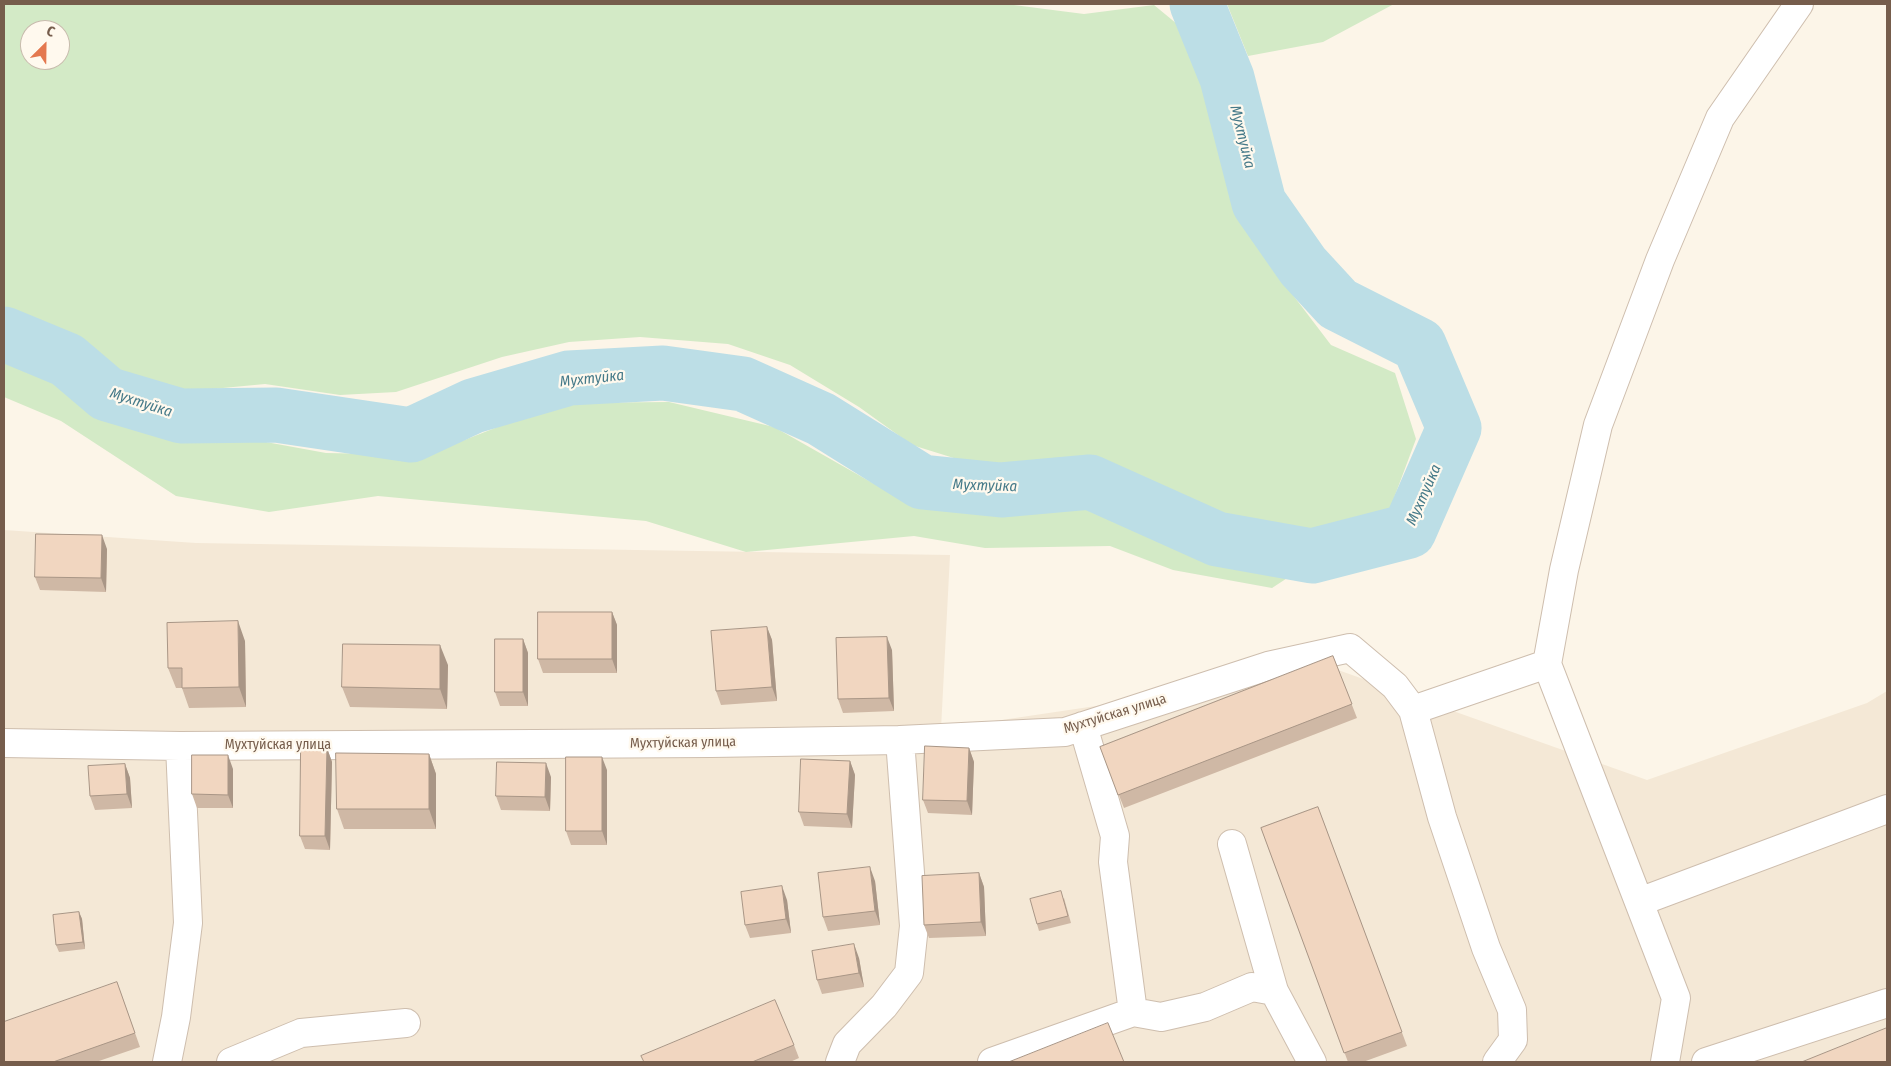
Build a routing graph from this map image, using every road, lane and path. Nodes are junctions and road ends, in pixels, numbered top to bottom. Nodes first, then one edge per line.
1 (1799, 4) edge
2 (1547, 664) junction
3 (1413, 710) junction
4 (1083, 726) junction
5 (900, 740) junction
6 (4, 743) edge
7 (180, 746) junction
8 (1887, 809) edge
9 (1232, 844) dead end
10 (1639, 902) junction
11 (1274, 991) junction
12 (1887, 1003) edge
13 (1133, 1012) junction
14 (406, 1023) dead end
15 (237, 1061) edge
16 (167, 1062) edge
17 (840, 1062) edge
18 (992, 1062) edge
19 (1312, 1062) edge
20 (1497, 1062) edge
21 (1665, 1062) edge
22 (1706, 1062) edge

1 - 2 street
2 - 3 street
2 - 10 street
3 - 4 street, Мухтуйская улица
3 - 20 street
4 - 5 street, Мухтуйская улица
4 - 13 street
5 - 7 street, Мухтуйская улица
5 - 17 street
6 - 7 street, Мухтуйская улица
7 - 16 street
8 - 10 street
9 - 11 street
10 - 21 street
11 - 13 street
11 - 19 street
12 - 22 street
13 - 18 street
14 - 15 street

